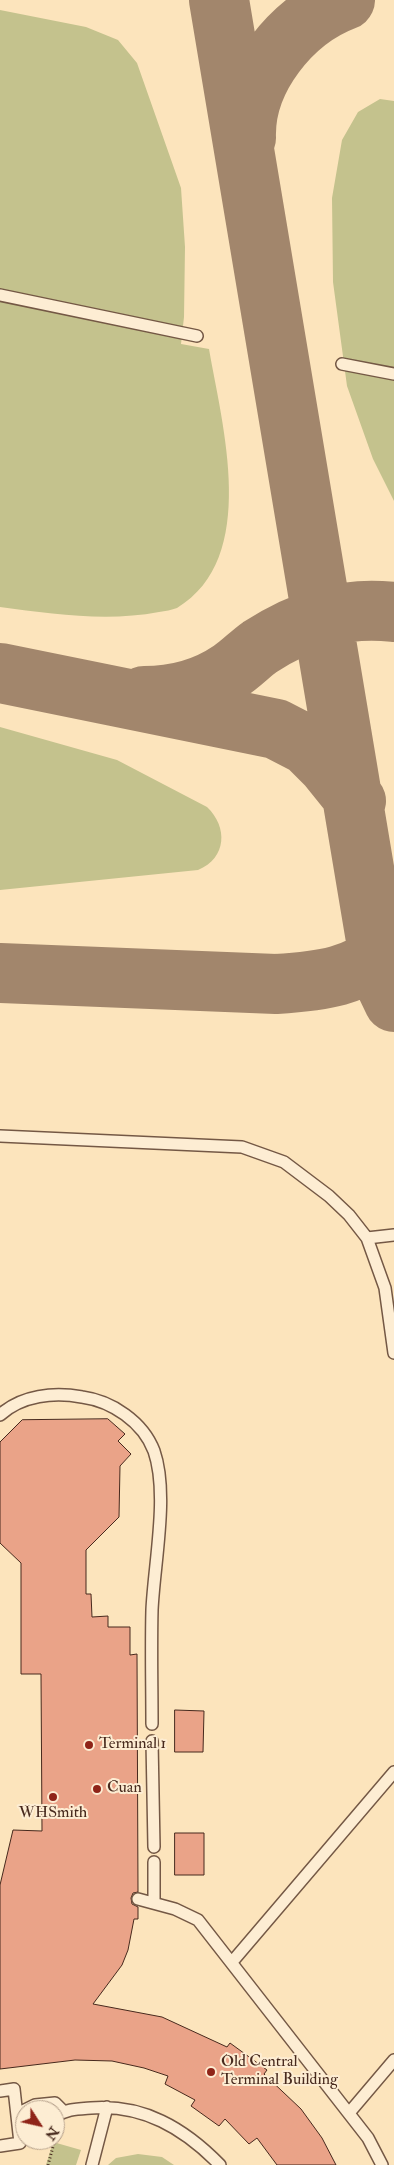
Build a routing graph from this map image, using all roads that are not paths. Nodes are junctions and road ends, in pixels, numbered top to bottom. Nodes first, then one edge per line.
1 (0, 295) edge
2 (197, 336) dead end
3 (342, 364) dead end
4 (394, 374) edge
5 (0, 1136) edge
6 (394, 1235) edge
7 (367, 1238) junction
8 (394, 1353) edge
9 (0, 1415) edge
10 (152, 1724) dead end
11 (152, 1741) dead end
12 (392, 1779) edge
13 (154, 1847) dead end
14 (154, 1862) dead end
15 (138, 1899) dead end
16 (154, 1902) junction
17 (232, 1962) junction
18 (394, 2060) edge
19 (0, 2091) edge
20 (17, 2100) edge
21 (107, 2107) junction
22 (65, 2113) edge
23 (349, 2113) junction
24 (15, 2144) edge
25 (0, 2146) edge
26 (92, 2165) edge
27 (220, 2165) edge
28 (382, 2165) edge

1 - 2 lane
3 - 4 lane
5 - 7 lane
6 - 7 lane
7 - 8 lane
9 - 10 lane
11 - 13 lane
12 - 17 lane
14 - 16 lane
15 - 16 lane
16 - 17 lane
17 - 23 lane
18 - 23 lane
19 - 20 lane
21 - 22 lane
21 - 26 lane
21 - 27 lane
23 - 28 lane
24 - 25 lane

